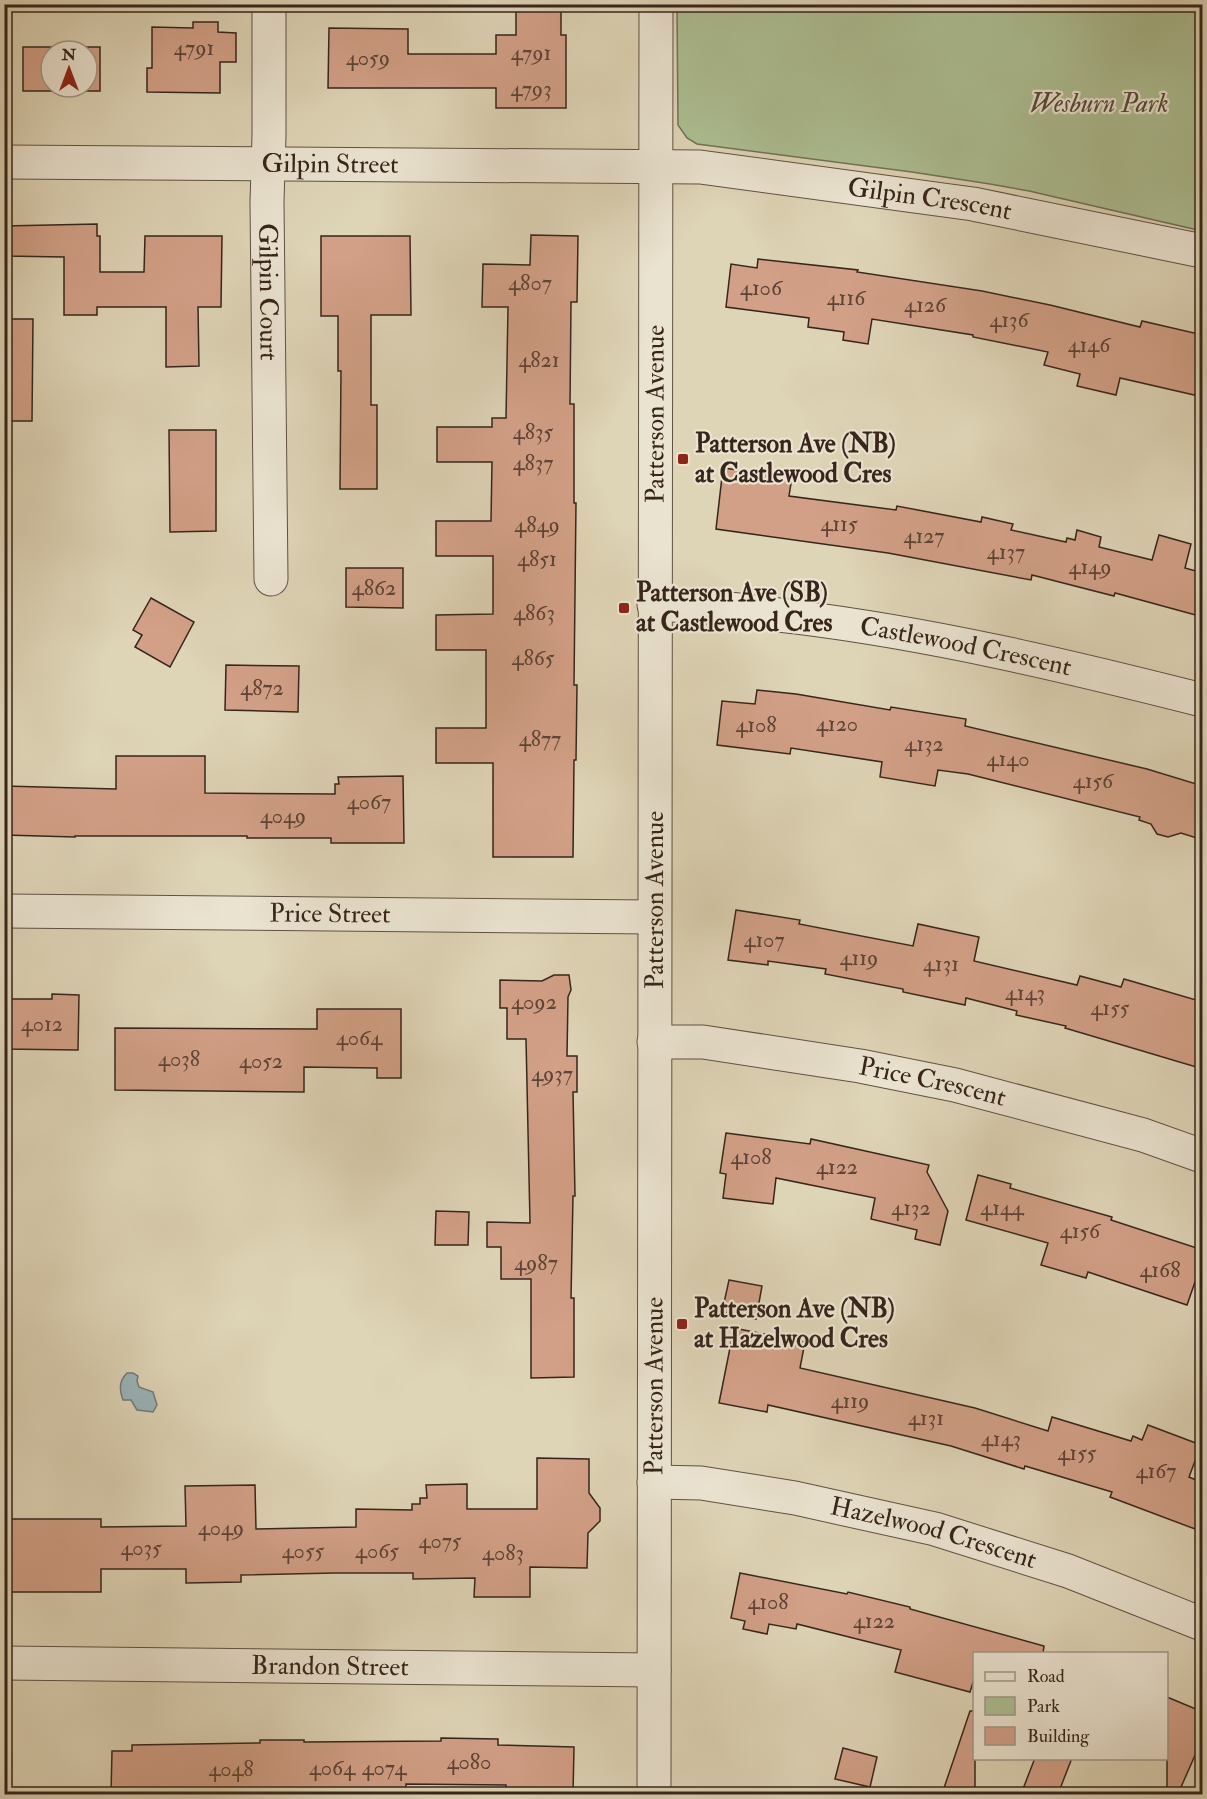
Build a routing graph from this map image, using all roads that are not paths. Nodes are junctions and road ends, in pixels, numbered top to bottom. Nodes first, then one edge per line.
1 (269, 4) edge
2 (656, 4) edge
3 (4, 162) edge
4 (268, 164) junction
5 (655, 165) junction
6 (1203, 251) edge
7 (271, 579) dead end
8 (654, 605) junction
9 (1203, 700) edge
10 (4, 911) edge
11 (654, 917) junction
12 (654, 1042) junction
13 (1203, 1156) edge
14 (654, 1482) junction
15 (1203, 1624) edge
16 (4, 1663) edge
17 (654, 1670) junction
18 (654, 1794) edge

1 - 4 street, Gilpin Court
2 - 5 street, Patterson Avenue
3 - 4 street, Gilpin Street
4 - 5 street, Gilpin Street
4 - 7 street, Gilpin Court
5 - 6 street, Gilpin Crescent
5 - 8 street, Patterson Avenue
8 - 9 street, Castlewood Crescent
8 - 11 street, Patterson Avenue
10 - 11 street, Price Street
11 - 12 street, Patterson Avenue
12 - 13 street, Price Crescent
12 - 14 street, Patterson Avenue
14 - 15 street, Hazelwood Crescent
14 - 17 street, Patterson Avenue
16 - 17 street, Brandon Street
17 - 18 street, Patterson Avenue

